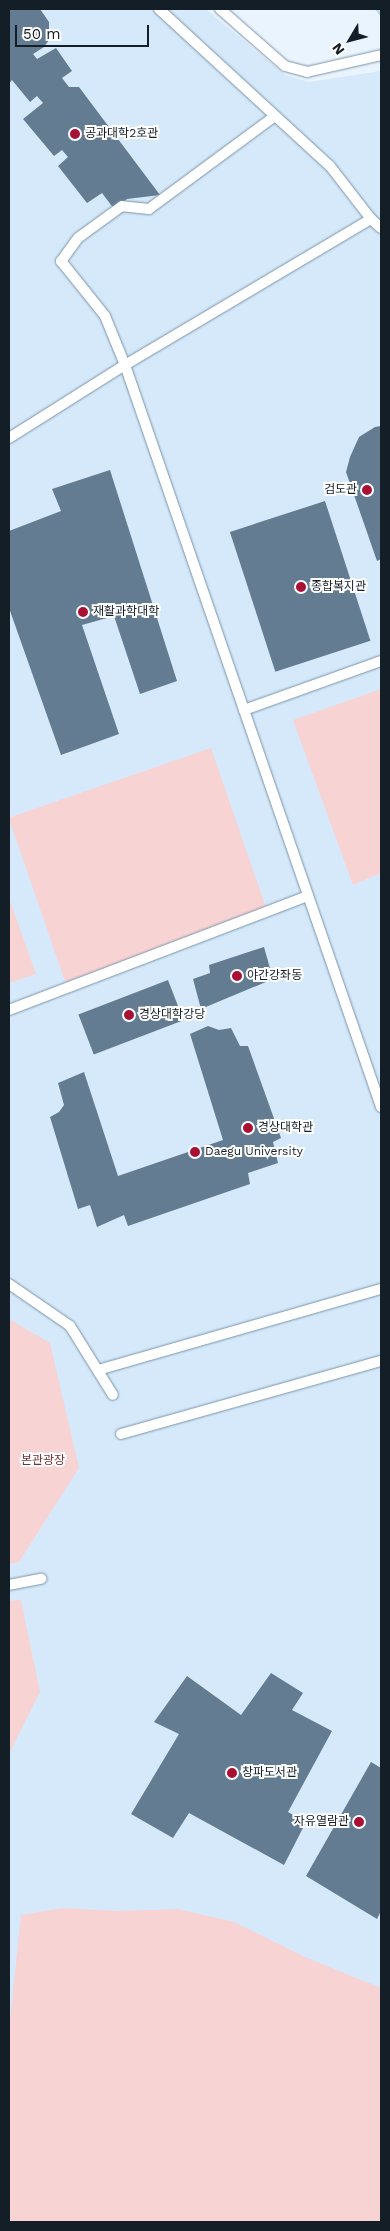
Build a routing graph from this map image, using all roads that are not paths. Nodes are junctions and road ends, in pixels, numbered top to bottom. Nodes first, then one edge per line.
1 (159, 9) edge
2 (220, 9) edge
3 (381, 55) edge
4 (275, 116) junction
5 (370, 219) junction
6 (381, 228) edge
7 (125, 365) junction
8 (9, 438) edge
9 (381, 661) edge
10 (244, 710) junction
11 (308, 896) junction
12 (9, 1010) edge
13 (381, 1107) edge
14 (9, 1284) edge
15 (381, 1289) edge
16 (381, 1361) edge
17 (98, 1370) junction
18 (114, 1395) dead end
19 (121, 1434) dead end
20 (42, 1579) dead end
21 (9, 1585) edge

1 - 4 lane
2 - 3 lane
4 - 5 lane
4 - 7 lane
5 - 6 lane
5 - 7 lane
7 - 8 lane
7 - 10 lane
9 - 10 lane
10 - 11 lane
11 - 12 lane
11 - 13 lane
14 - 17 lane
15 - 17 lane
16 - 19 lane
17 - 18 lane
20 - 21 lane

